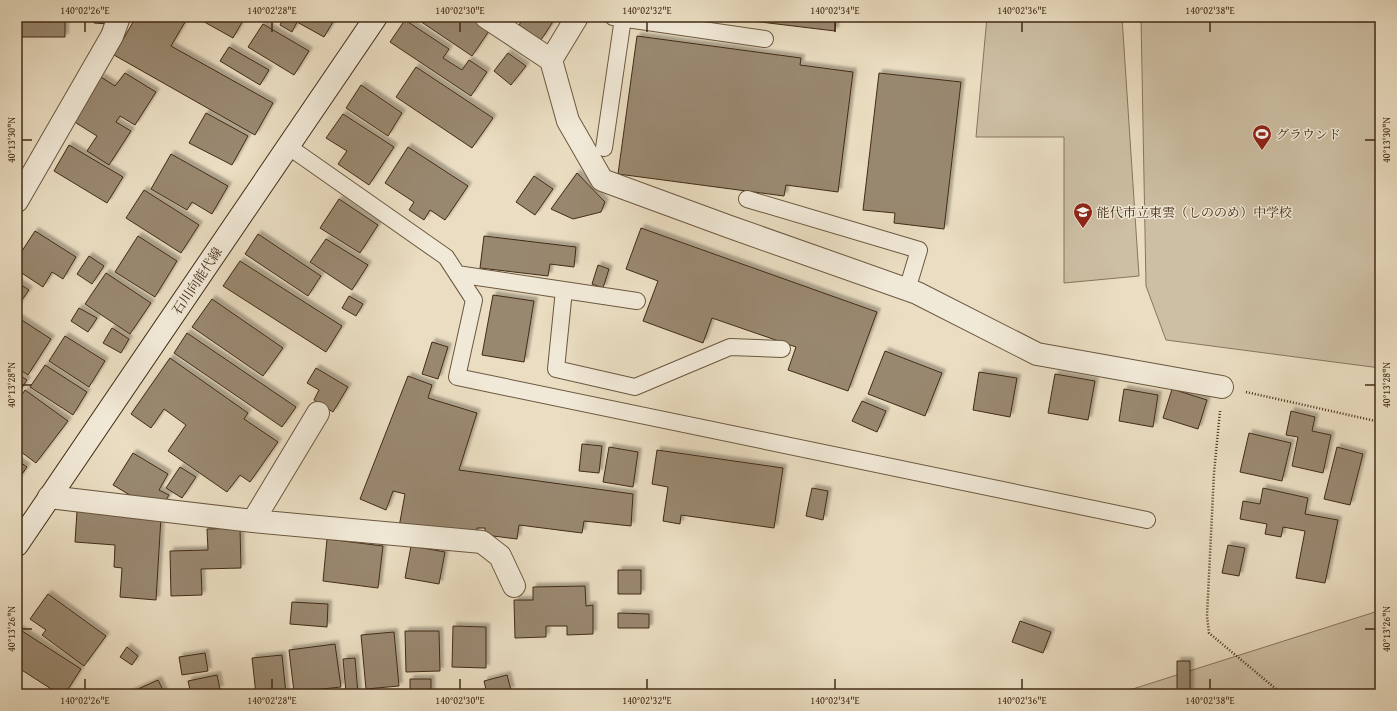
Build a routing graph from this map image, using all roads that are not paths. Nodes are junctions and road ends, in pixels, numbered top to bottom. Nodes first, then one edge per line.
1 (119, 17) edge
2 (376, 17) edge
3 (486, 17) edge
4 (577, 17) edge
5 (618, 18) edge
6 (765, 39) dead end
7 (551, 60) junction
8 (289, 147) junction
9 (604, 148) dead end
10 (747, 198) dead end
11 (17, 201) edge
12 (457, 274) junction
13 (564, 290) junction
14 (907, 290) junction
15 (637, 301) dead end
16 (782, 349) dead end
17 (1222, 387) road end
18 (318, 413) dead end
19 (49, 497) junction
20 (1148, 520) dead end
21 (253, 521) junction
22 (17, 545) edge
23 (514, 586) dead end

1 - 11 street
2 - 8 street, 石川向能代線
3 - 7 street
4 - 7 street
5 - 6 lane
5 - 9 lane
7 - 14 street
8 - 12 lane
8 - 19 street, 石川向能代線
10 - 14 lane
12 - 13 lane
12 - 20 lane
13 - 15 lane
13 - 16 lane
14 - 17 street
18 - 21 street
19 - 21 street
19 - 22 street, 石川向能代線
21 - 23 street

